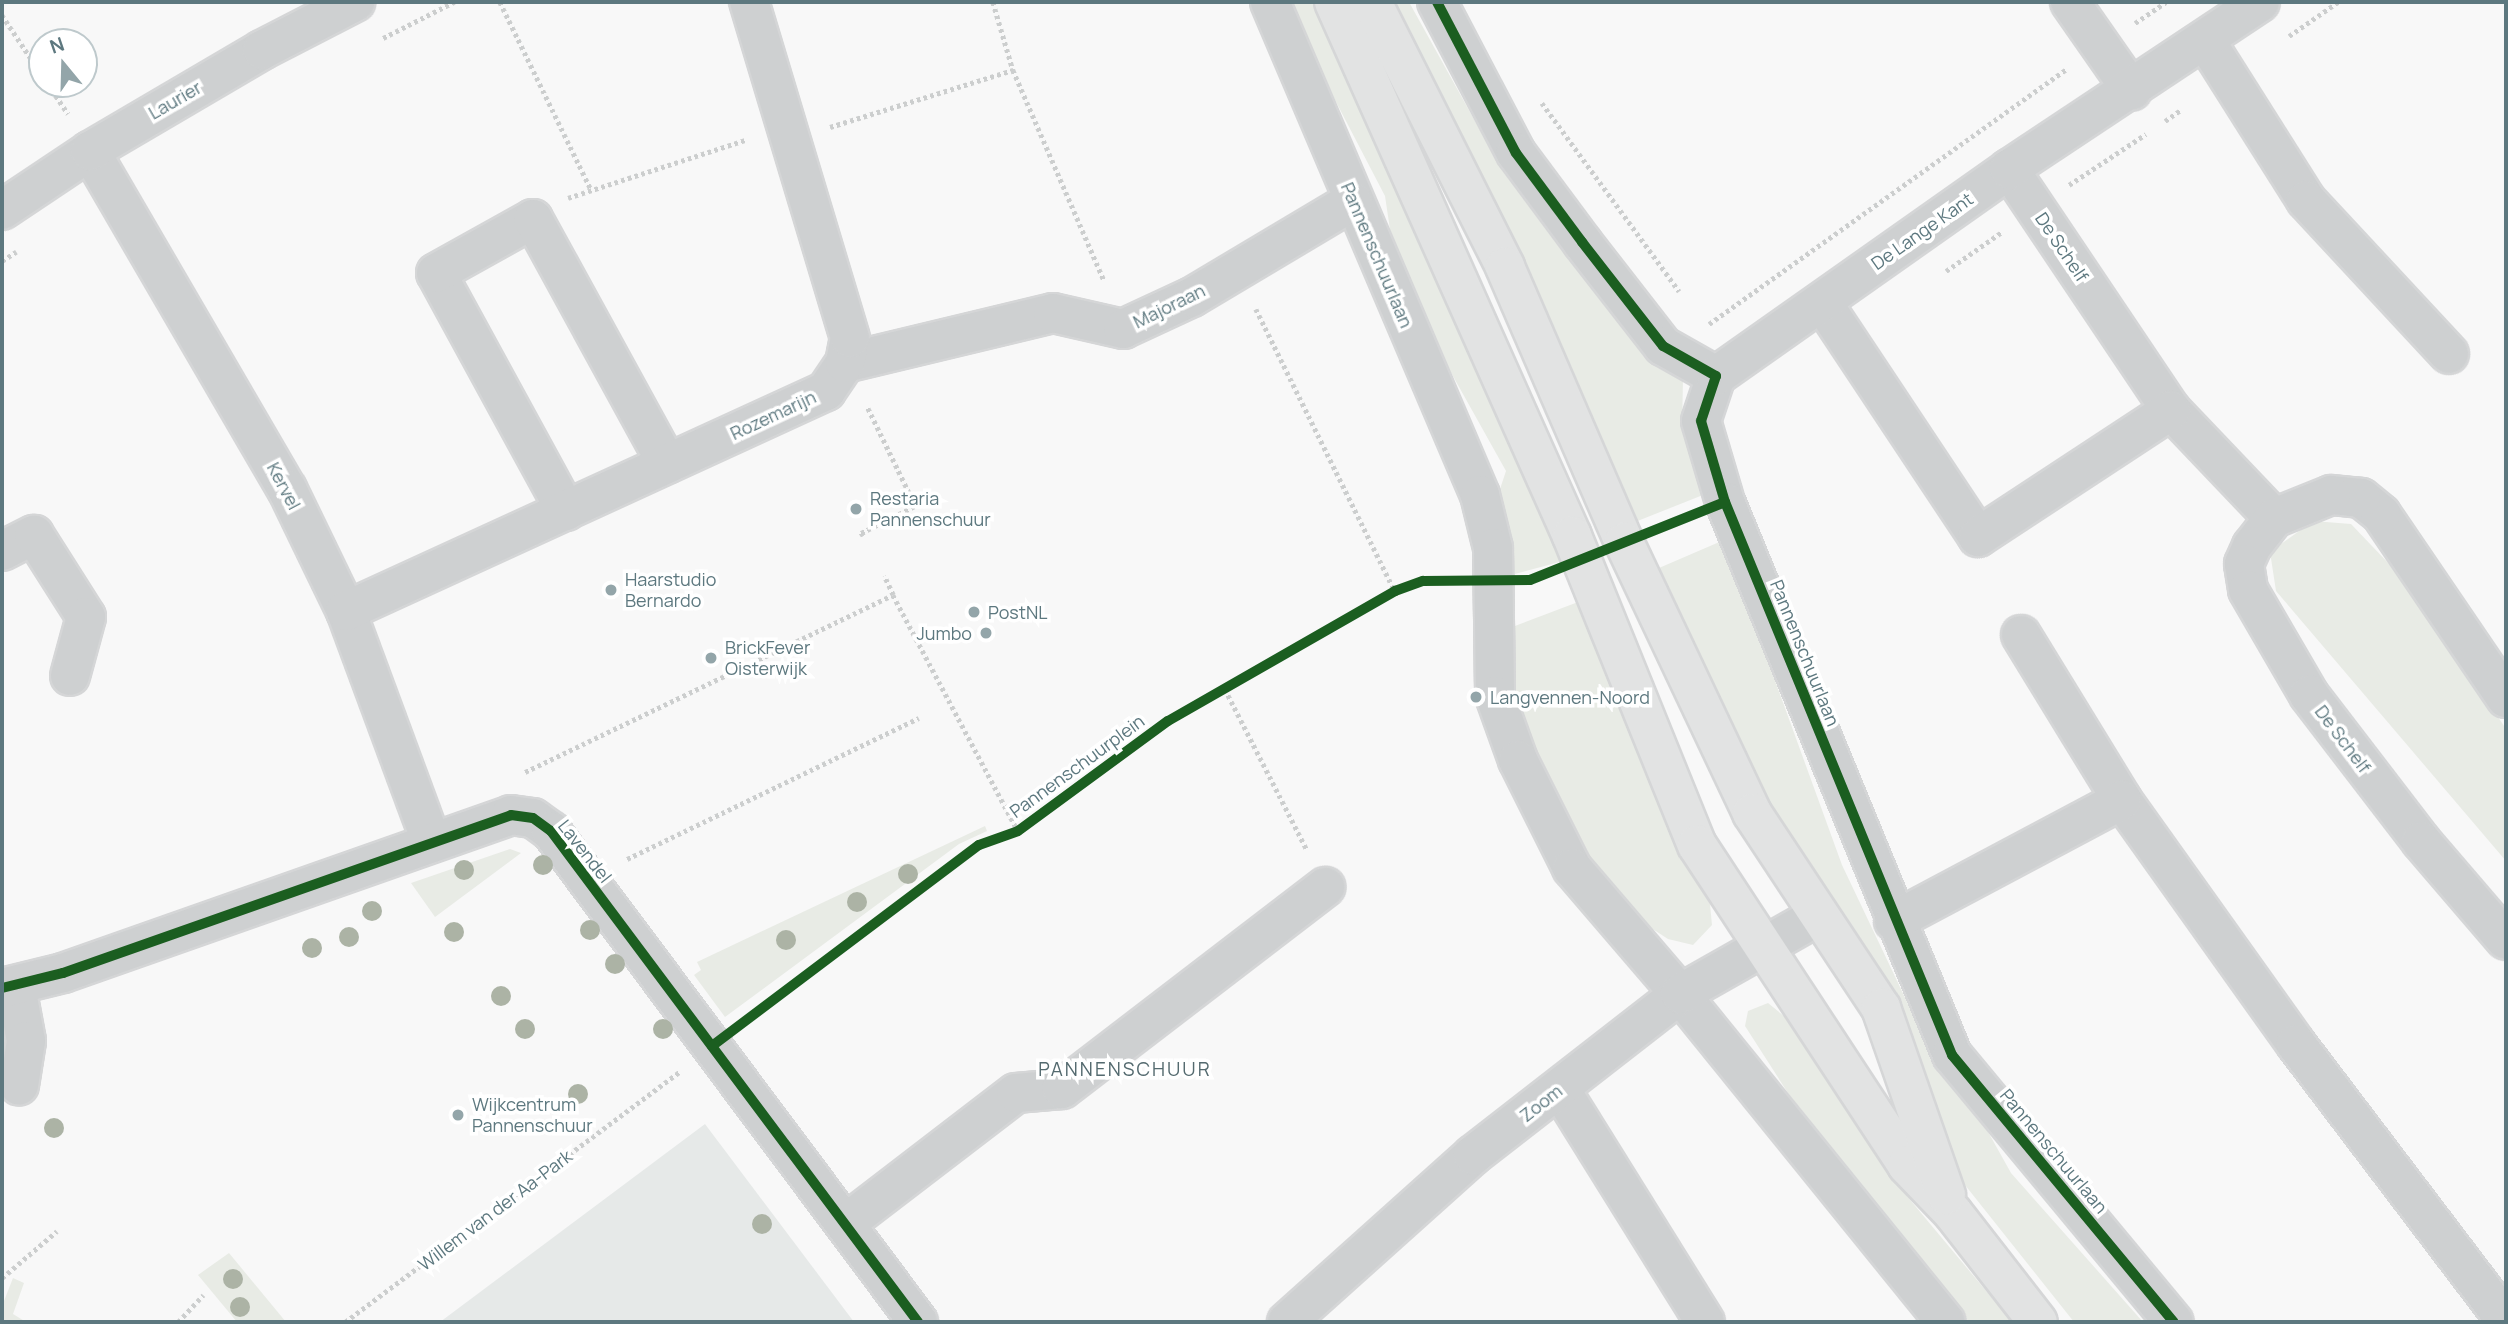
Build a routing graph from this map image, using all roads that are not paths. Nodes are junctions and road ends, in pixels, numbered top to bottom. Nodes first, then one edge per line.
1 (355, 2) edge
2 (749, 2) edge
3 (1270, 2) edge
4 (1334, 2) edge
5 (1372, 2) edge
6 (1437, 2) edge
7 (2070, 2) edge
8 (2260, 2) edge
9 (2205, 40) junction
10 (2132, 91) junction
11 (90, 151) junction
12 (2010, 169) junction
13 (1353, 201) junction
14 (2, 210) edge
15 (1822, 302) junction
16 (2449, 354) dead end
17 (845, 363) junction
18 (1726, 370) junction
19 (2171, 410) junction
20 (667, 464) junction
21 (566, 511) junction
22 (2274, 518) junction
23 (2, 551) edge
24 (346, 611) junction
25 (2021, 635) dead end
26 (69, 676) dead end
27 (2506, 698) edge
28 (2122, 800) junction
29 (432, 843) junction
30 (1325, 887) road end
31 (1818, 916) junction
32 (1894, 921) junction
33 (2506, 940) edge
34 (1762, 947) junction
35 (9, 988) edge
36 (1680, 994) junction
37 (19, 1085) dead end
38 (1560, 1089) junction
39 (1953, 1213) junction
40 (845, 1224) junction
41 (2506, 1321) edge
42 (918, 1322) edge
43 (1287, 1322) edge
44 (1705, 1322) edge
45 (1946, 1322) edge
46 (2039, 1322) edge
47 (2174, 1322) edge

1 - 11 street, Laurier
2 - 17 street
3 - 13 street, Pannenschuurlaan
4 - 34 main road
5 - 31 main road
6 - 18 street
7 - 10 street
8 - 9 street, De Lange Kant
9 - 10 street, De Lange Kant
9 - 16 street
10 - 12 street, De Lange Kant
11 - 14 street, Laurier
11 - 24 street, Kervel
12 - 15 street, De Lange Kant
12 - 19 street, De Schelf
13 - 17 street, Majoraan
13 - 36 street, Pannenschuurlaan
15 - 18 street, De Lange Kant
15 - 19 street
17 - 20 street, Rozemarijn
18 - 32 street, Pannenschuurlaan
19 - 22 street, De Schelf
20 - 21 street, Rozemarijn
20 - 21 street
21 - 24 street, Rozemarijn
22 - 27 street
22 - 33 street, De Schelf
23 - 26 street
24 - 29 street, Kervel
25 - 28 street
28 - 32 street
28 - 41 street
29 - 35 street
29 - 40 street, Lavendel
30 - 40 street
31 - 34 street, Zoom
31 - 39 main road
32 - 47 street, Pannenschuurlaan
34 - 36 street, Zoom
34 - 39 main road
35 - 37 street
36 - 38 street, Zoom
36 - 45 street, Pannenschuurlaan
38 - 43 street, Zoom
38 - 44 street
39 - 46 main road
40 - 42 street, Lavendel

